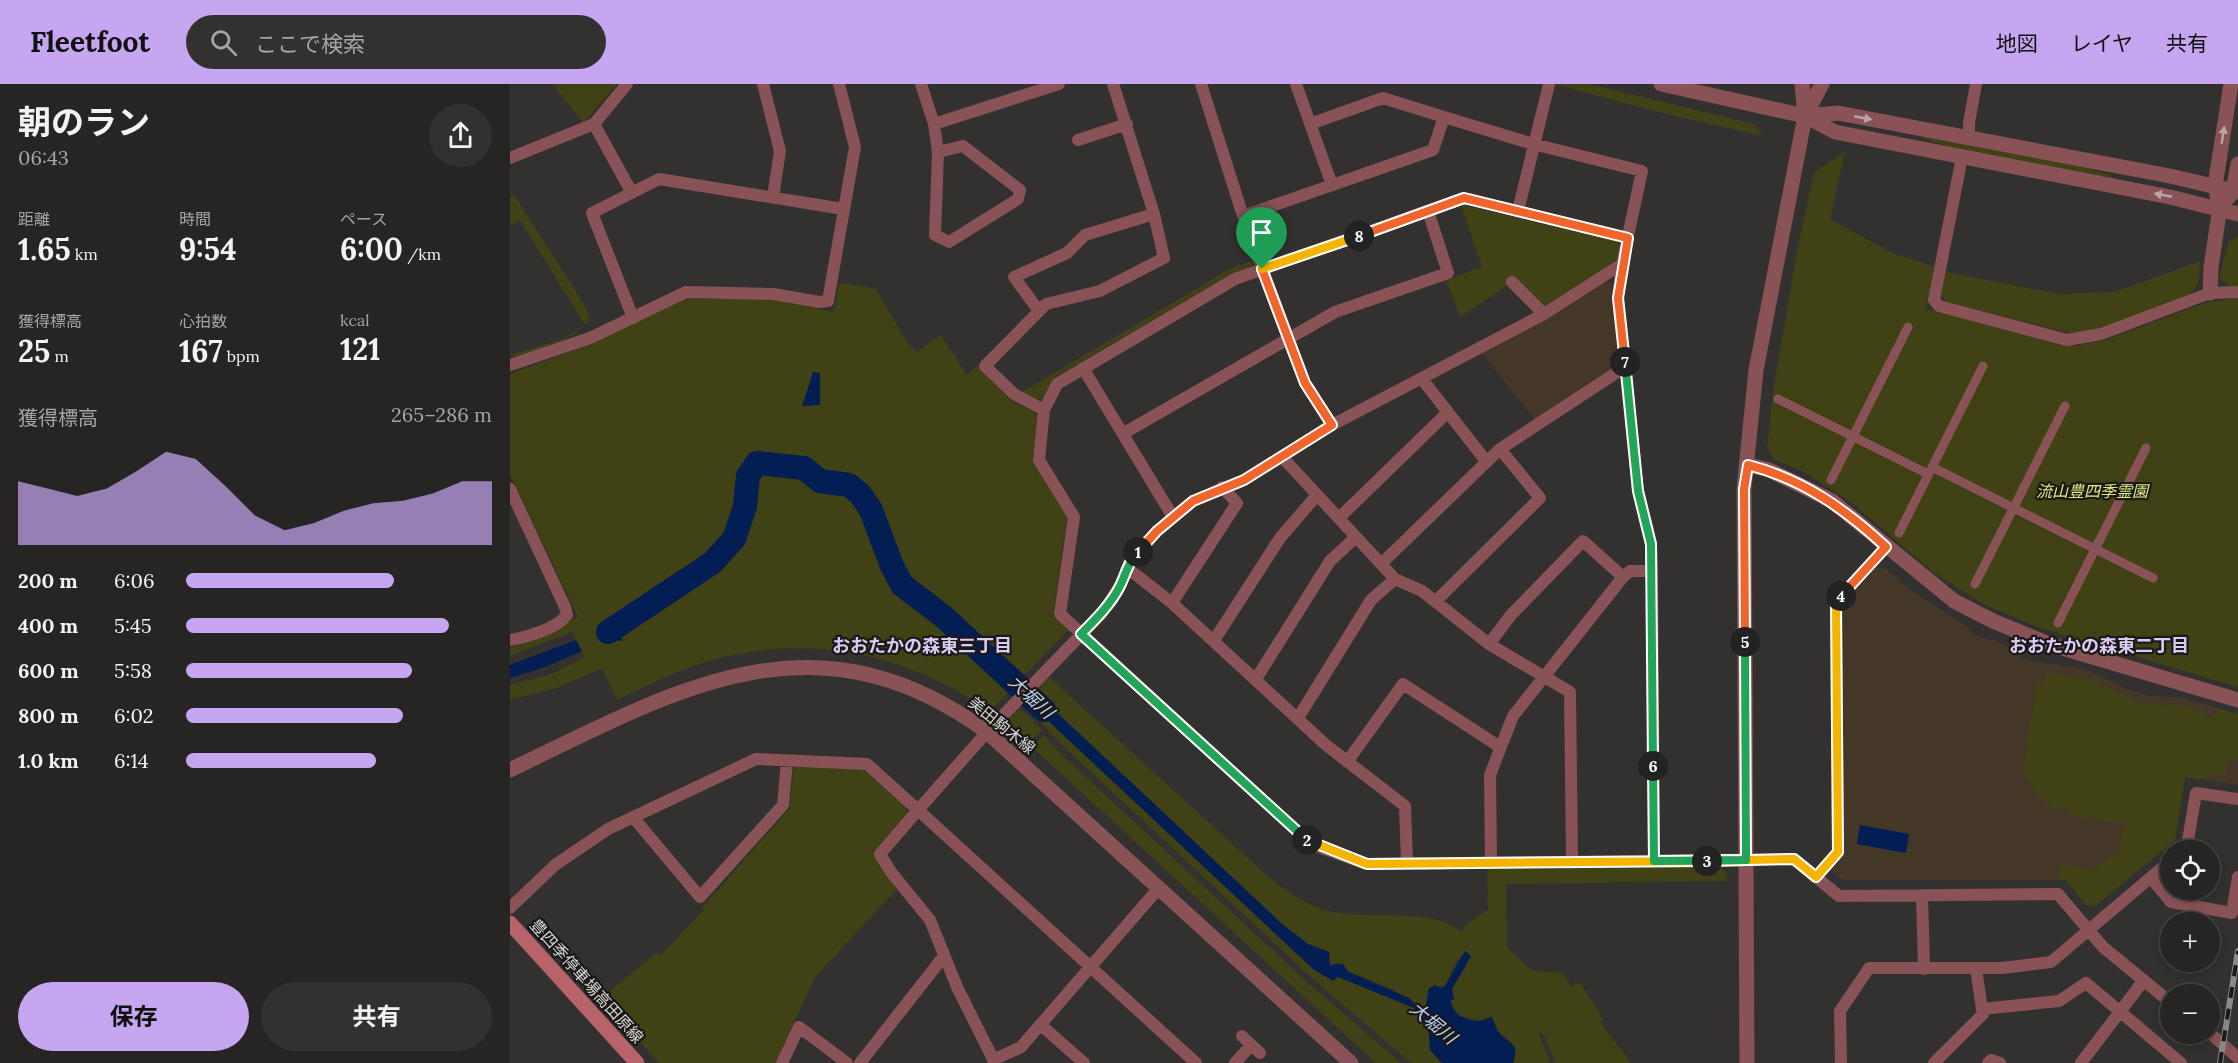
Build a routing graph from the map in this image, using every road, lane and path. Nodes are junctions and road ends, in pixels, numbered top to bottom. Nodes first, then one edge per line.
1 (627, 84) edge
2 (764, 84) edge
3 (840, 84) edge
4 (921, 84) edge
5 (1059, 84) edge
6 (1113, 84) edge
7 (1201, 84) edge
8 (1296, 84) edge
9 (1549, 84) edge
10 (1661, 84) edge
11 (1802, 84) edge
12 (1822, 84) edge
13 (1976, 84) edge
14 (2231, 84) edge
15 (1805, 116) junction
16 (1444, 117) junction
17 (594, 124) junction
18 (934, 124) junction
19 (1127, 124) junction
20 (1310, 124) junction
21 (1969, 138) junction
22 (1078, 140) dead end
23 (1533, 144) junction
24 (938, 152) junction
25 (1962, 157) junction
26 (510, 158) edge
27 (2238, 164) edge
28 (1332, 185) junction
29 (2216, 186) junction
30 (2236, 192) edge
31 (632, 193) junction
32 (773, 197) junction
33 (2220, 207) junction
34 (843, 209) junction
35 (1428, 211) junction
36 (1518, 211) junction
37 (1155, 214) junction
38 (2238, 214) edge
39 (1244, 216) junction
40 (1628, 238) junction
41 (1623, 264) junction
42 (1262, 269) junction
43 (1512, 282) dead end
44 (2238, 292) edge
45 (2211, 293) junction
46 (1039, 311) junction
47 (1544, 314) junction
48 (633, 318) junction
49 (1908, 327) dead end
50 (1289, 339) junction
51 (510, 364) edge
52 (1983, 366) dead end
53 (1083, 368) junction
54 (1626, 370) junction
55 (1422, 379) junction
56 (1778, 399) dead end
57 (2065, 406) dead end
58 (1044, 410) junction
59 (1448, 412) junction
60 (1332, 425) junction
61 (1124, 433) junction
62 (1854, 436) junction
63 (2146, 448) dead end
64 (1500, 449) junction
65 (1283, 458) junction
66 (1486, 460) junction
67 (1748, 465) junction
68 (1930, 470) junction
69 (1831, 480) dead end
70 (1222, 486) junction
71 (510, 489) edge
72 (1317, 495) junction
73 (2014, 508) junction
74 (1173, 517) junction
75 (1339, 518) junction
76 (1899, 533) dead end
77 (1356, 537) junction
78 (1886, 547) junction
79 (2094, 548) junction
80 (1381, 564) junction
81 (1126, 571) junction
82 (1652, 571) junction
83 (1623, 577) junction
84 (2153, 578) dead end
85 (1395, 579) junction
86 (1975, 584) dead end
87 (1436, 601) junction
88 (1172, 603) junction
89 (2058, 623) dead end
90 (1081, 634) junction
91 (511, 637) edge
92 (1215, 639) junction
93 (1489, 644) junction
94 (1544, 677) junction
95 (1256, 679) junction
96 (2238, 700) edge
97 (1298, 718) junction
98 (987, 732) junction
99 (1500, 747) junction
100 (787, 761) junction
101 (1347, 762) junction
102 (510, 770) edge
103 (2238, 799) edge
104 (918, 810) junction
105 (633, 817) junction
106 (2188, 840) edge
107 (1572, 860) junction
108 (1746, 860) junction
109 (1654, 861) junction
110 (1491, 862) junction
111 (1407, 863) junction
112 (2160, 870) edge
113 (1816, 877) junction
114 (2238, 877) edge
115 (2151, 878) junction
116 (1158, 890) junction
117 (1922, 895) junction
118 (510, 908) edge
119 (510, 923) edge
120 (2089, 930) junction
121 (944, 956) junction
122 (1090, 967) junction
123 (1924, 969) junction
124 (1976, 969) junction
125 (2144, 980) junction
126 (2160, 994) edge
127 (1982, 1009) junction
128 (2119, 1011) junction
129 (1041, 1025) junction
130 (2220, 1042) edge
131 (1251, 1045) dead end
132 (2238, 1058) edge
133 (994, 1062) edge
134 (637, 1063) edge
135 (782, 1063) edge
136 (847, 1063) edge
137 (861, 1063) edge
138 (1084, 1063) edge
139 (1196, 1063) edge
140 (1235, 1063) edge
141 (1351, 1063) edge
142 (1747, 1063) edge
143 (1841, 1063) edge
144 (1934, 1063) edge
145 (1988, 1063) edge
146 (2000, 1063) edge
147 (2081, 1063) edge
148 (2181, 1063) edge

1 - 17 street
2 - 32 street
3 - 34 street
4 - 18 street
5 - 18 street
6 - 19 street
7 - 39 street
8 - 20 street
9 - 23 street
10 - 15 street
11 - 15 street
12 - 15 street
13 - 21 street
29 -> 14 street
15 -> 21 street
15 - 25 street
15 - 67 street
16 - 20 street
16 - 23 street
16 - 28 street
17 - 26 street
17 - 31 street
18 - 24 street
19 - 22 street
19 - 37 street
20 - 28 street
21 - 29 street
23 - 36 street
23 - 40 street
24 - 24 street
33 -> 25 street
25 - 45 street
27 - 30 street
28 - 39 street
29 - 30 street
29 - 33 street
30 - 33 street
31 - 32 street
31 - 48 street
32 - 34 street
33 - 38 street
33 - 45 street
34 - 48 street
35 - 36 street
35 - 42 street
35 - 50 street
36 - 40 street
37 - 46 street
37 - 46 street
39 - 42 street
40 - 41 street
41 - 47 street
41 - 54 street
42 - 50 street
42 - 53 street
43 - 47 street
44 - 45 street
46 - 58 street
47 - 55 street
48 - 51 street
49 - 62 street
50 - 60 street
50 - 61 street
52 - 68 street
53 - 58 street
53 - 61 street
54 - 64 street
54 - 82 street
55 - 59 street
55 - 60 street
56 - 62 street
57 - 73 street
58 - 90 street
59 - 66 street
59 - 75 street
60 - 65 street
61 - 74 street
62 - 68 street
62 - 69 street
63 - 79 street
64 - 66 street
64 - 87 street
65 - 70 street
65 - 72 street
66 - 80 street
67 - 78 street
67 - 108 street
68 - 73 street
68 - 76 street
70 - 74 street
70 - 88 street
71 - 91 street
72 - 75 street
72 - 92 street
73 - 79 street
73 - 86 street
74 - 81 street
75 - 77 street
77 - 80 street
77 - 95 street
78 - 96 street
78 - 113 street
79 - 84 street
79 - 89 street
80 - 85 street
81 - 88 street
81 - 90 street
82 - 83 street
82 - 109 street
83 - 93 street
83 - 94 street
85 - 87 street
85 - 97 street
87 - 93 street
88 - 92 street
90 - 98 street
90 - 111 street
92 - 95 street
93 - 94 street
94 - 99 street
94 - 107 street
95 - 97 street
97 - 101 street
98 - 102 street, 美田駒木線
98 - 104 street
98 - 116 street, 美田駒木線
99 - 101 street
99 - 110 street
100 - 104 street
100 - 105 street
100 - 105 street
101 - 111 street
103 - 106 street
104 - 121 street
104 - 122 street
105 - 118 street
107 - 109 street
107 - 110 street
108 - 109 street
108 - 113 street
108 - 142 street
110 - 111 street
112 - 115 street
113 - 117 street
114 - 115 street
115 - 120 street
116 - 122 street
116 - 141 street, 美田駒木線
117 - 120 street
117 - 123 street
119 - 134 main road, 豊四季停車場高田原線
120 - 124 street
120 - 125 street
121 - 133 street
121 - 137 street
122 - 129 street
122 - 139 street
123 - 124 street
123 - 143 street
124 - 127 street
125 - 126 street
125 - 128 street
127 - 128 street
127 - 144 street
128 - 147 street
128 - 148 street
129 - 133 street
129 - 138 street
130 - 132 street
131 - 140 street
135 - 136 street
145 - 146 street

